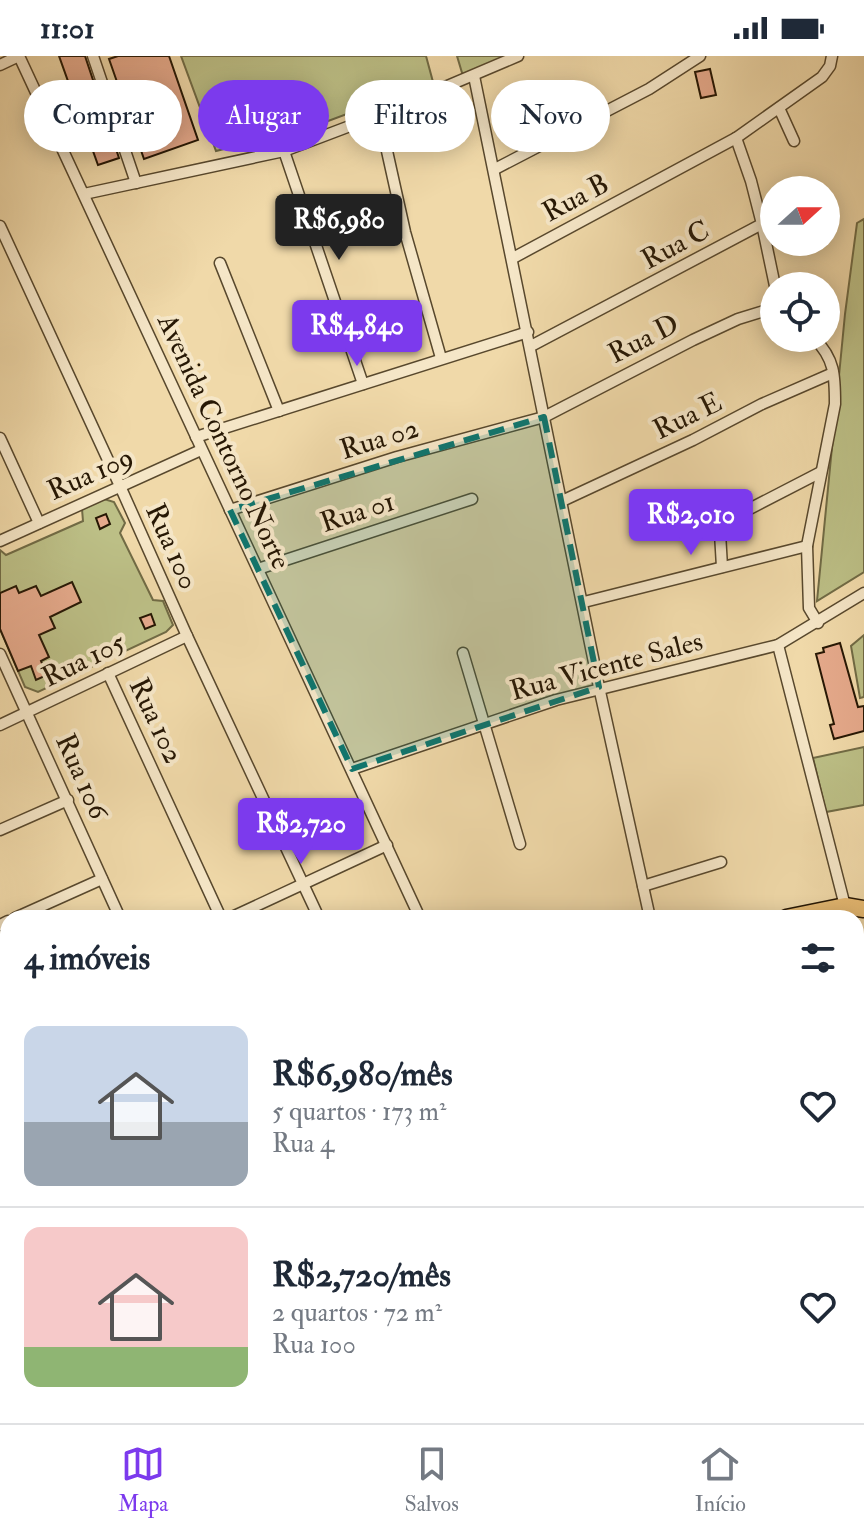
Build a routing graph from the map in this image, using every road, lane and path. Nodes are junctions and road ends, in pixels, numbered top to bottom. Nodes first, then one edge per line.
1 (19, 56) edge
2 (93, 56) edge
3 (518, 56) edge
4 (700, 56) edge
5 (832, 56) edge
6 (0, 65) edge
7 (474, 76) junction
8 (464, 80) edge
9 (779, 108) junction
10 (736, 138) junction
11 (794, 141) dead end
12 (279, 152) edge
13 (284, 152) edge
14 (387, 152) edge
15 (495, 169) junction
16 (136, 183) junction
17 (84, 194) junction
18 (760, 216) edge
19 (760, 225) edge
20 (0, 226) edge
21 (513, 258) junction
22 (220, 263) dead end
23 (760, 312) edge
24 (528, 332) junction
25 (531, 346) junction
26 (825, 352) edge
27 (441, 358) junction
28 (833, 373) junction
29 (363, 384) junction
30 (279, 411) junction
31 (544, 417) junction
32 (196, 437) junction
33 (0, 438) edge
34 (201, 450) junction
35 (821, 472) junction
36 (120, 486) junction
37 (472, 499) dead end
38 (562, 501) junction
39 (230, 510) junction
40 (39, 523) junction
41 (0, 541) edge
42 (807, 546) junction
43 (722, 567) junction
44 (258, 569) junction
45 (864, 593) edge
46 (584, 602) junction
47 (818, 623) junction
48 (187, 636) junction
49 (778, 645) junction
50 (463, 653) dead end
51 (0, 654) edge
52 (108, 673) junction
53 (599, 687) junction
54 (28, 712) junction
55 (0, 725) edge
56 (486, 725) junction
57 (352, 769) junction
58 (68, 800) junction
59 (0, 830) edge
60 (520, 844) dead end
61 (387, 845) junction
62 (721, 862) dead end
63 (102, 879) junction
64 (304, 884) junction
65 (643, 886) junction
66 (845, 906) junction
67 (864, 909) edge
68 (33, 910) edge
69 (116, 910) edge
70 (217, 910) edge
71 (247, 910) edge
72 (315, 910) edge
73 (416, 910) edge
74 (648, 910) edge
75 (826, 910) edge

1 - 6 street
1 - 17 street, Avenida Contorno Norte
2 - 16 street
3 - 7 street
4 - 15 street
5 - 9 street, Rua B
7 - 8 street
7 - 15 street
9 - 10 street, Rua B
9 - 11 street
10 - 18 street
10 - 21 street, Rua B
12 - 16 street
13 - 29 street
14 - 27 street
15 - 21 street
16 - 17 street
17 - 32 street, Avenida Contorno Norte
19 - 25 street, Rua C
20 - 36 street, Rua 100
21 - 24 street
22 - 30 street
23 - 31 street, Rua D
24 - 25 street
24 - 27 street
25 - 31 street
26 - 28 street
27 - 29 street
28 - 35 street
28 - 38 street, Rua E
29 - 30 street
30 - 32 street
31 - 38 street
31 - 39 street, Rua 02
32 - 34 street, Avenida Contorno Norte
33 - 40 street
34 - 36 street, Rua 109
34 - 39 street, Avenida Contorno Norte
35 - 42 street
35 - 43 street
36 - 40 street, Rua 109
36 - 48 street, Rua 100
37 - 44 street, Rua 01
38 - 46 street
39 - 44 street, Avenida Contorno Norte
40 - 41 street, Rua 109
42 - 43 street
42 - 47 street
43 - 46 street
44 - 57 street, Avenida Contorno Norte
45 - 47 street, Rua Vicente Sales
46 - 53 street
47 - 49 street, Rua Vicente Sales
48 - 52 street, Rua 105
48 - 64 street, Rua 100
49 - 53 street, Rua Vicente Sales
49 - 66 street
50 - 56 street
51 - 54 street, Rua 106
52 - 54 street, Rua 105
52 - 70 street, Rua 102
53 - 56 street, Rua Vicente Sales
53 - 65 street
54 - 55 street, Rua 105
54 - 58 street, Rua 106
56 - 57 street, Rua Vicente Sales
56 - 60 street
57 - 61 street, Avenida Contorno Norte
58 - 59 street
58 - 63 street, Rua 106
61 - 64 street
61 - 73 street, Avenida Contorno Norte
62 - 65 street
63 - 68 street
63 - 69 street, Rua 106
64 - 71 street
64 - 72 street, Rua 100
65 - 74 street
66 - 67 main road
66 - 75 main road

